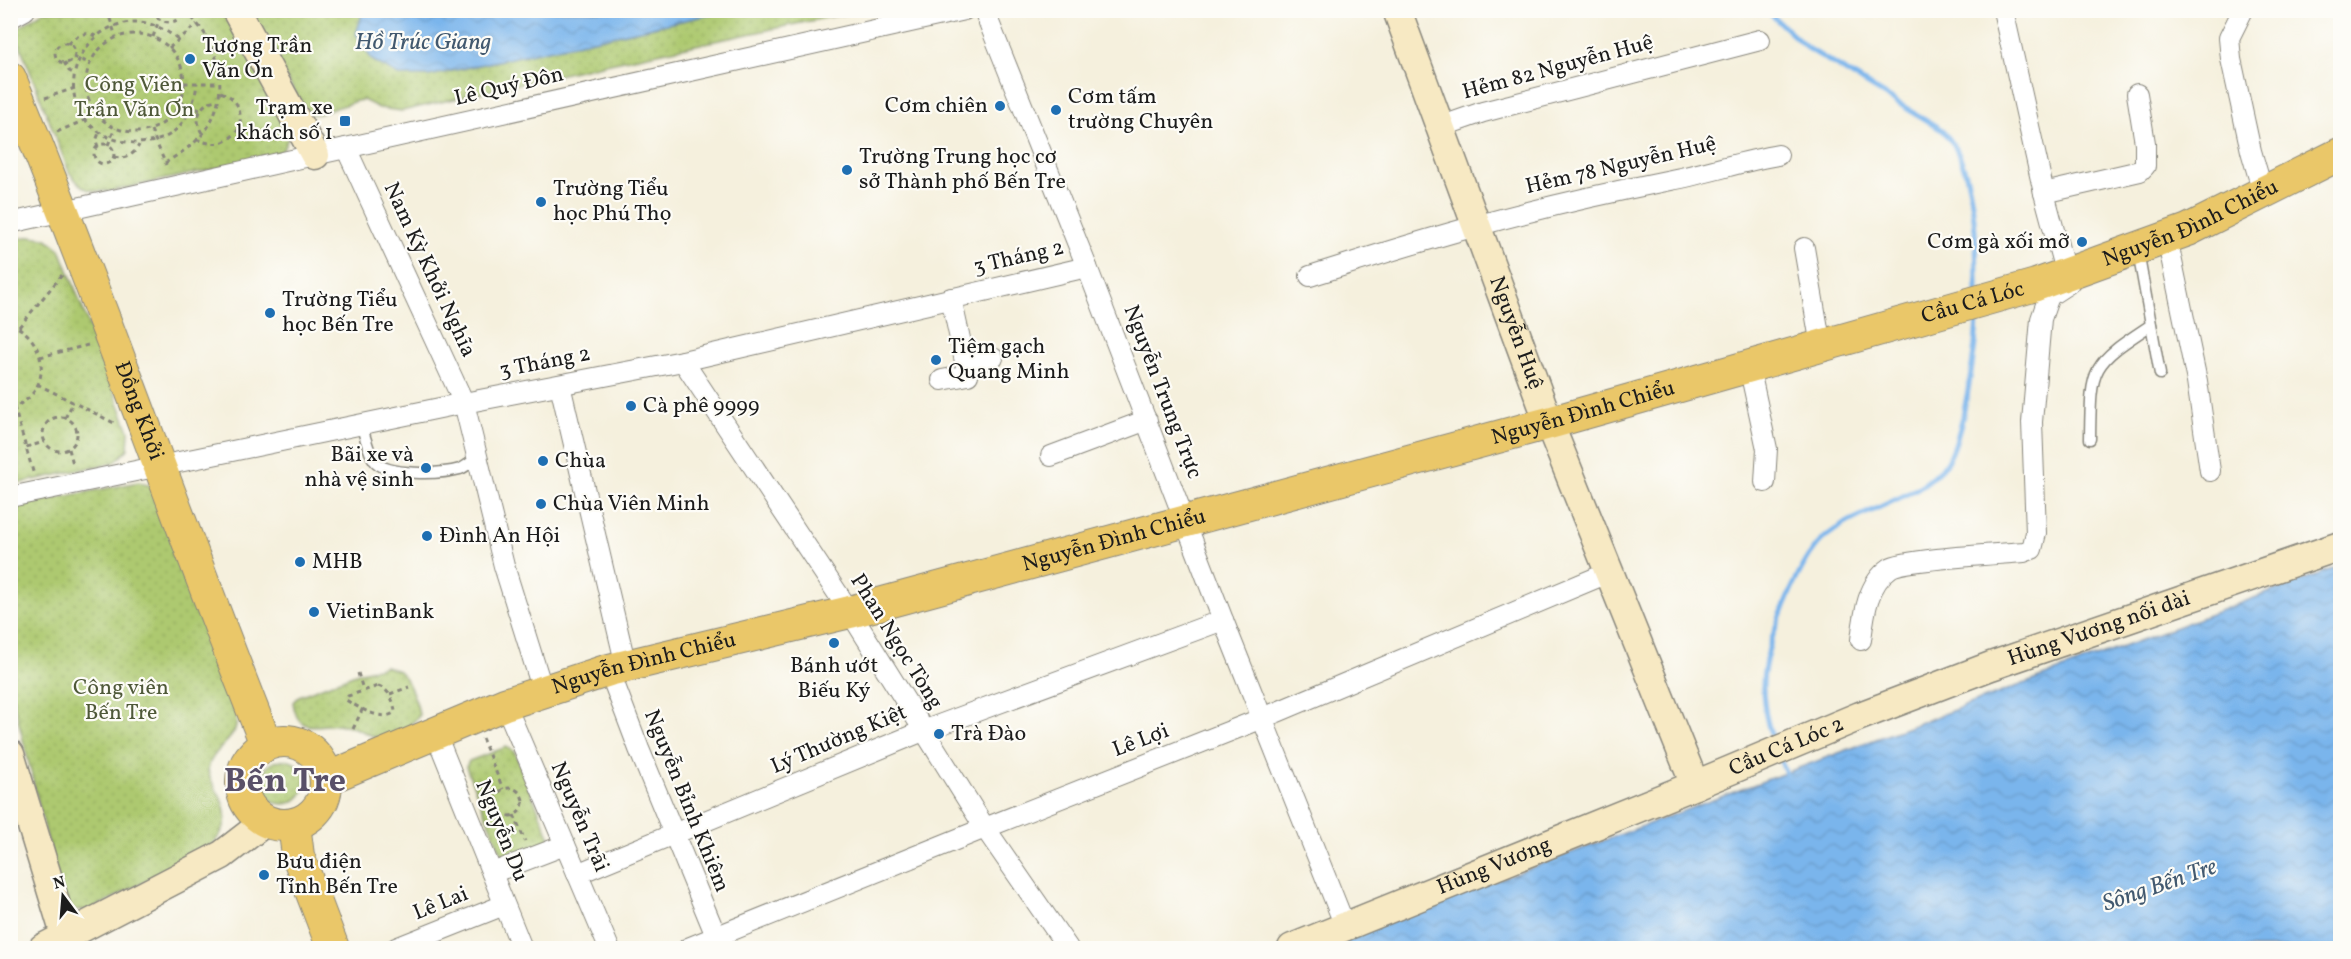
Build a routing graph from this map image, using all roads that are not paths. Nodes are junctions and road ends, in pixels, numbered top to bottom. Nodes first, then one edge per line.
1 (25, 10) edge
2 (236, 10) edge
3 (964, 10) edge
4 (984, 10) edge
5 (1397, 10) edge
6 (2003, 10) edge
7 (2243, 10) edge
8 (10, 18) edge
9 (1760, 40) dead end
10 (10, 78) edge
11 (2137, 94) dead end
12 (1440, 127) junction
13 (346, 148) junction
14 (2340, 154) edge
15 (315, 155) junction
16 (1778, 155) dead end
17 (2263, 192) junction
18 (2044, 193) junction
19 (64, 211) junction
20 (10, 223) edge
21 (1476, 226) junction
22 (2167, 238) junction
23 (1804, 248) dead end
24 (2137, 249) junction
25 (2102, 261) junction
26 (1087, 267) junction
27 (2066, 275) junction
28 (1310, 276) dead end
29 (2041, 292) junction
30 (951, 298) junction
31 (1910, 320) joint
32 (2151, 325) junction
33 (1821, 346) junction
34 (993, 358) dead end
35 (683, 361) junction
36 (966, 364) junction
37 (1749, 366) junction
38 (2160, 374) dead end
39 (942, 380) dead end
40 (560, 385) junction
41 (464, 403) junction
42 (1147, 420) junction
43 (1549, 423) junction
44 (361, 425) junction
45 (2090, 439) dead end
46 (154, 454) junction
47 (1051, 456) dead end
48 (476, 459) junction
49 (2210, 471) dead end
50 (1765, 482) dead end
51 (10, 497) edge
52 (1185, 520) junction
53 (2340, 546) edge
54 (1610, 572) junction
55 (850, 612) junction
56 (1223, 620) junction
57 (1861, 640) dead end
58 (617, 668) junction
59 (543, 691) junction
60 (506, 704) junction
61 (1860, 716) joint
62 (1263, 718) junction
63 (923, 731) junction
64 (435, 732) junction
65 (266, 744) junction
66 (10, 754) edge
67 (326, 779) junction
68 (1704, 781) junction
69 (280, 822) junction
70 (985, 828) junction
71 (674, 834) junction
72 (565, 845) junction
73 (298, 856) junction
74 (492, 873) junction
75 (577, 874) junction
76 (504, 905) junction
77 (1345, 926) junction
78 (719, 943) edge
79 (59, 944) edge
80 (313, 948) edge
81 (333, 948) edge
82 (352, 948) edge
83 (396, 948) edge
84 (522, 948) edge
85 (609, 948) edge
86 (688, 948) edge
87 (1068, 948) edge
88 (1292, 948) edge

1 - 8 street
2 - 15 street
3 - 13 street, Lê Quý Đôn
4 - 26 street, Nguyễn Trung Trực
5 - 12 street, Nguyễn Huệ
6 - 18 street
7 - 17 street
9 - 12 street, Hẻm 82 Nguyễn Huệ
10 - 19 main road, Đồng Khởi
11 - 18 street
12 - 21 street, Nguyễn Huệ
13 - 15 street, Lê Quý Đôn
13 - 41 street, Nam Kỳ Khởi Nghĩa
14 - 17 main road, Nguyễn Đình Chiểu
15 - 19 street, Lê Quý Đôn
16 - 21 street, Hẻm 78 Nguyễn Huệ
17 - 22 main road, Nguyễn Đình Chiểu
18 - 27 street
19 - 20 street, Lê Quý Đôn
19 - 46 main road, Đồng Khởi
21 - 28 street, Hẻm 78 Nguyễn Huệ
21 - 43 street, Nguyễn Huệ
22 - 24 main road, Nguyễn Đình Chiểu
22 - 49 street
23 - 33 street
24 - 25 main road, Nguyễn Đình Chiểu
24 - 32 lane
25 - 27 main road, Nguyễn Đình Chiểu
25 - 29 street
26 - 30 street, 3 Tháng 2
26 - 42 street, Nguyễn Trung Trực
27 - 29 main road, Nguyễn Đình Chiểu
29 - 31 main road, Cầu Cá Lóc
29 - 57 street
30 - 35 street, 3 Tháng 2
30 - 36 street
31 - 33 main road, Nguyễn Đình Chiểu
32 - 38 lane
32 - 45 lane
33 - 37 main road, Nguyễn Đình Chiểu
34 - 36 street
35 - 40 street, 3 Tháng 2
35 - 55 street, Phan Ngọc Tòng
36 - 39 street
37 - 43 main road, Nguyễn Đình Chiểu
37 - 50 street
40 - 41 street, 3 Tháng 2
40 - 58 street, Nguyễn Bỉnh Khiêm
41 - 44 street, 3 Tháng 2
41 - 48 street, Nam Kỳ Khởi Nghĩa
42 - 47 street
42 - 52 street, Nguyễn Trung Trực
43 - 52 main road, Nguyễn Đình Chiểu
43 - 54 street, Nguyễn Huệ
44 - 46 street, 3 Tháng 2
44 - 48 lane
46 - 51 street, 3 Tháng 2
46 - 65 main road, Đồng Khởi
48 - 59 street, Nam Kỳ Khởi Nghĩa
52 - 55 main road, Nguyễn Đình Chiểu
52 - 56 street, Nguyễn Trung Trực
53 - 61 street, Hùng Vương nối dài
54 - 62 street, Lê Lợi
54 - 68 street, Nguyễn Huệ
55 - 58 main road, Nguyễn Đình Chiểu
55 - 63 street, Phan Ngọc Tòng
56 - 62 street, Nguyễn Trung Trực
56 - 63 street, Lý Thường Kiệt
58 - 59 main road, Nguyễn Đình Chiểu
58 - 71 street, Nguyễn Bỉnh Khiêm
59 - 60 main road, Nguyễn Đình Chiểu
60 - 64 main road, Nguyễn Đình Chiểu
60 - 72 street, Nguyễn Trãi
61 - 68 street, Cầu Cá Lóc 2
62 - 70 street, Lê Lợi
62 - 77 street, Nguyễn Trung Trực
63 - 70 street, Phan Ngọc Tòng
63 - 71 street, Lý Thường Kiệt
64 - 67 main road, Nguyễn Đình Chiểu
64 - 74 street, Nguyễn Du
65 - 67 main road
65 - 69 main road
66 - 79 street
67 - 69 main road
68 - 77 street, Hùng Vương
69 - 73 main road
69 - 79 street
70 - 78 street, Lê Lợi
70 - 87 street, Phan Ngọc Tòng
71 - 75 street, Lý Thường Kiệt
71 - 78 street, Nguyễn Bỉnh Khiêm
72 - 74 street
72 - 75 street, Nguyễn Trãi
73 - 80 main road
73 - 81 main road
73 - 82 main road
74 - 76 street, Nguyễn Du
75 - 85 street, Nguyễn Trãi
76 - 83 street, Lê Lai
76 - 84 street, Nguyễn Du
77 - 88 street, Hùng Vương
78 - 86 street, Lê Lợi

